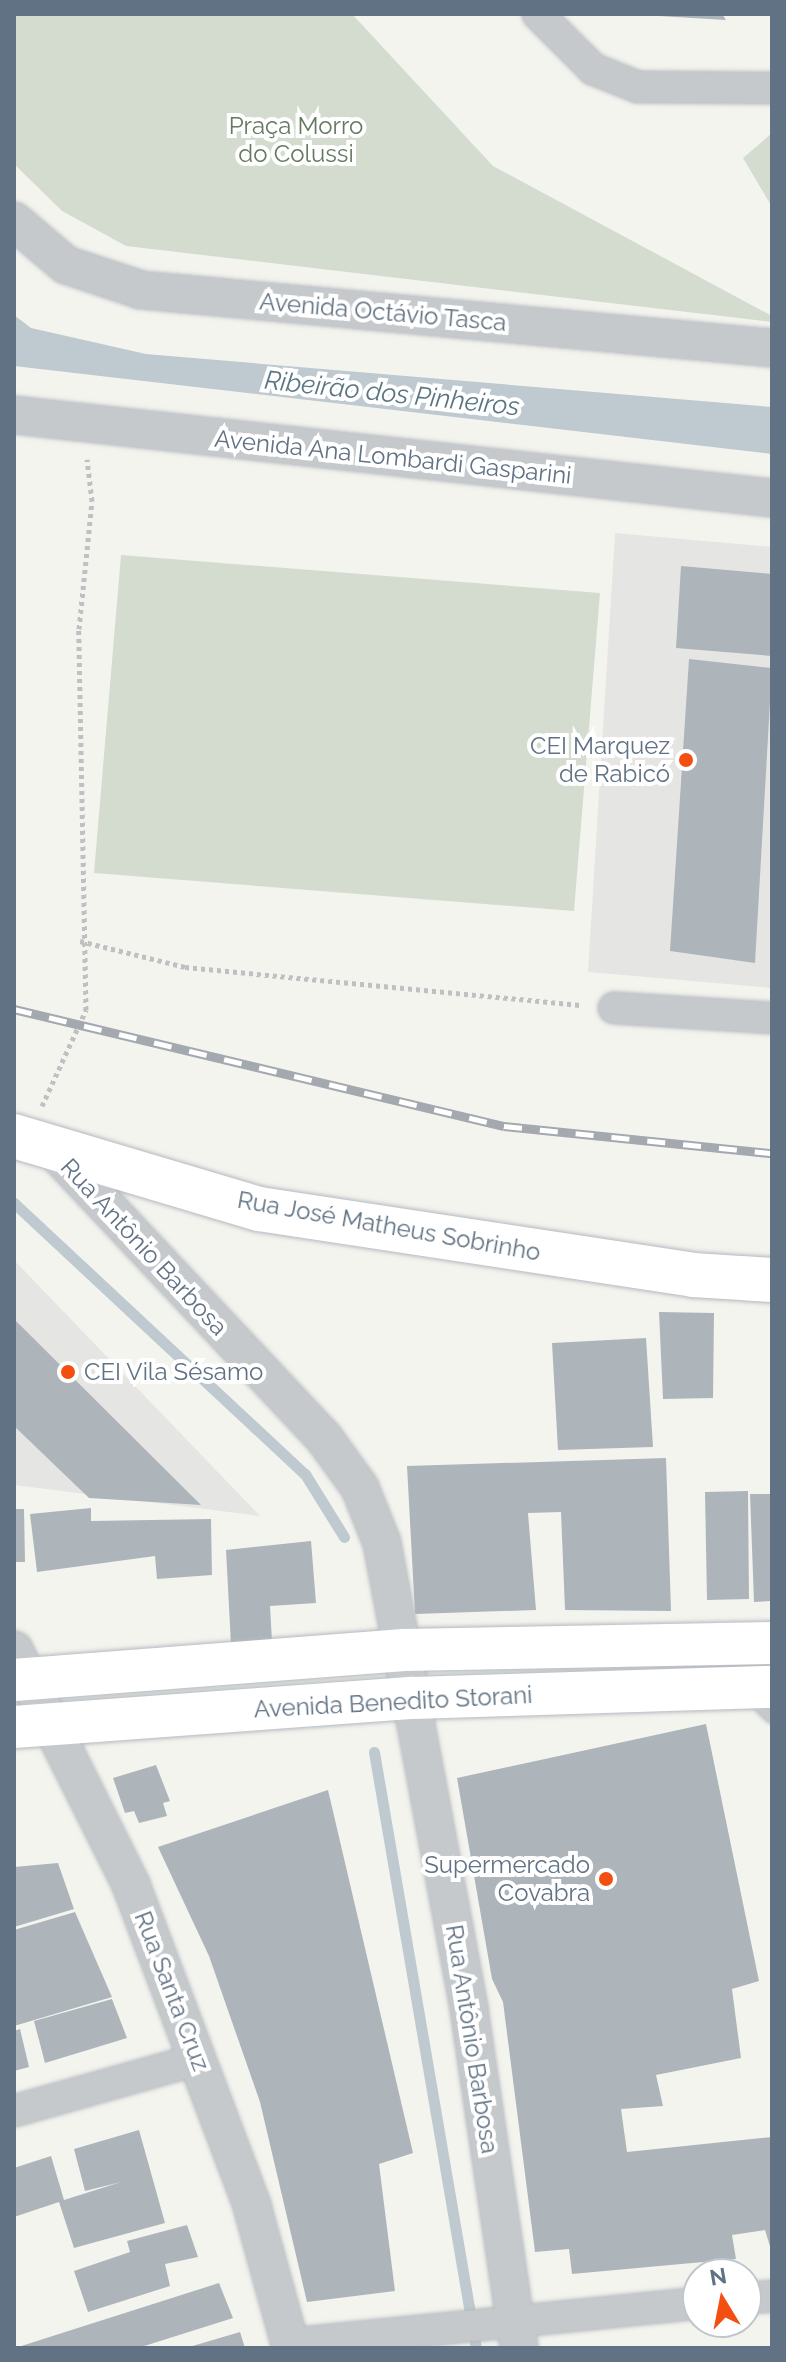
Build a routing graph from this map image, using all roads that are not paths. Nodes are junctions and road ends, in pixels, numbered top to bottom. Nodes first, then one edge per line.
1 (538, 14) edge
2 (772, 88) edge
3 (14, 221) edge
4 (772, 348) edge
5 (14, 415) edge
6 (772, 498) edge
7 (614, 1008) road end
8 (772, 1018) edge
9 (28, 1139) edge
10 (772, 1280) edge
11 (772, 1643) edge
12 (404, 1650) junction
13 (19, 1669) edge
14 (762, 1697) edge
15 (413, 1698) junction
16 (31, 1726) edge
17 (199, 2059) junction
18 (14, 2111) edge
19 (682, 2306) edge
20 (516, 2335) edge
21 (291, 2346) edge

1 - 2 street
3 - 4 street, Avenida Octávio Tasca
5 - 6 street, Avenida Ana Lombardi Gasparini
7 - 8 street
9 - 10 main road, Rua José Matheus Sobrinho
9 - 12 street, Rua Antônio Barbosa
11 - 12 main road, Avenida Benedito Storani
12 - 13 main road, Avenida Benedito Storani
12 - 15 street, Rua Antônio Barbosa
13 - 16 street, Rua Santa Cruz
14 - 15 main road, Avenida Benedito Storani
15 - 16 main road, Avenida Benedito Storani
15 - 20 street, Rua Antônio Barbosa
16 - 17 street, Rua Santa Cruz
17 - 18 street
17 - 21 street, Rua Santa Cruz
19 - 20 street
20 - 21 street

